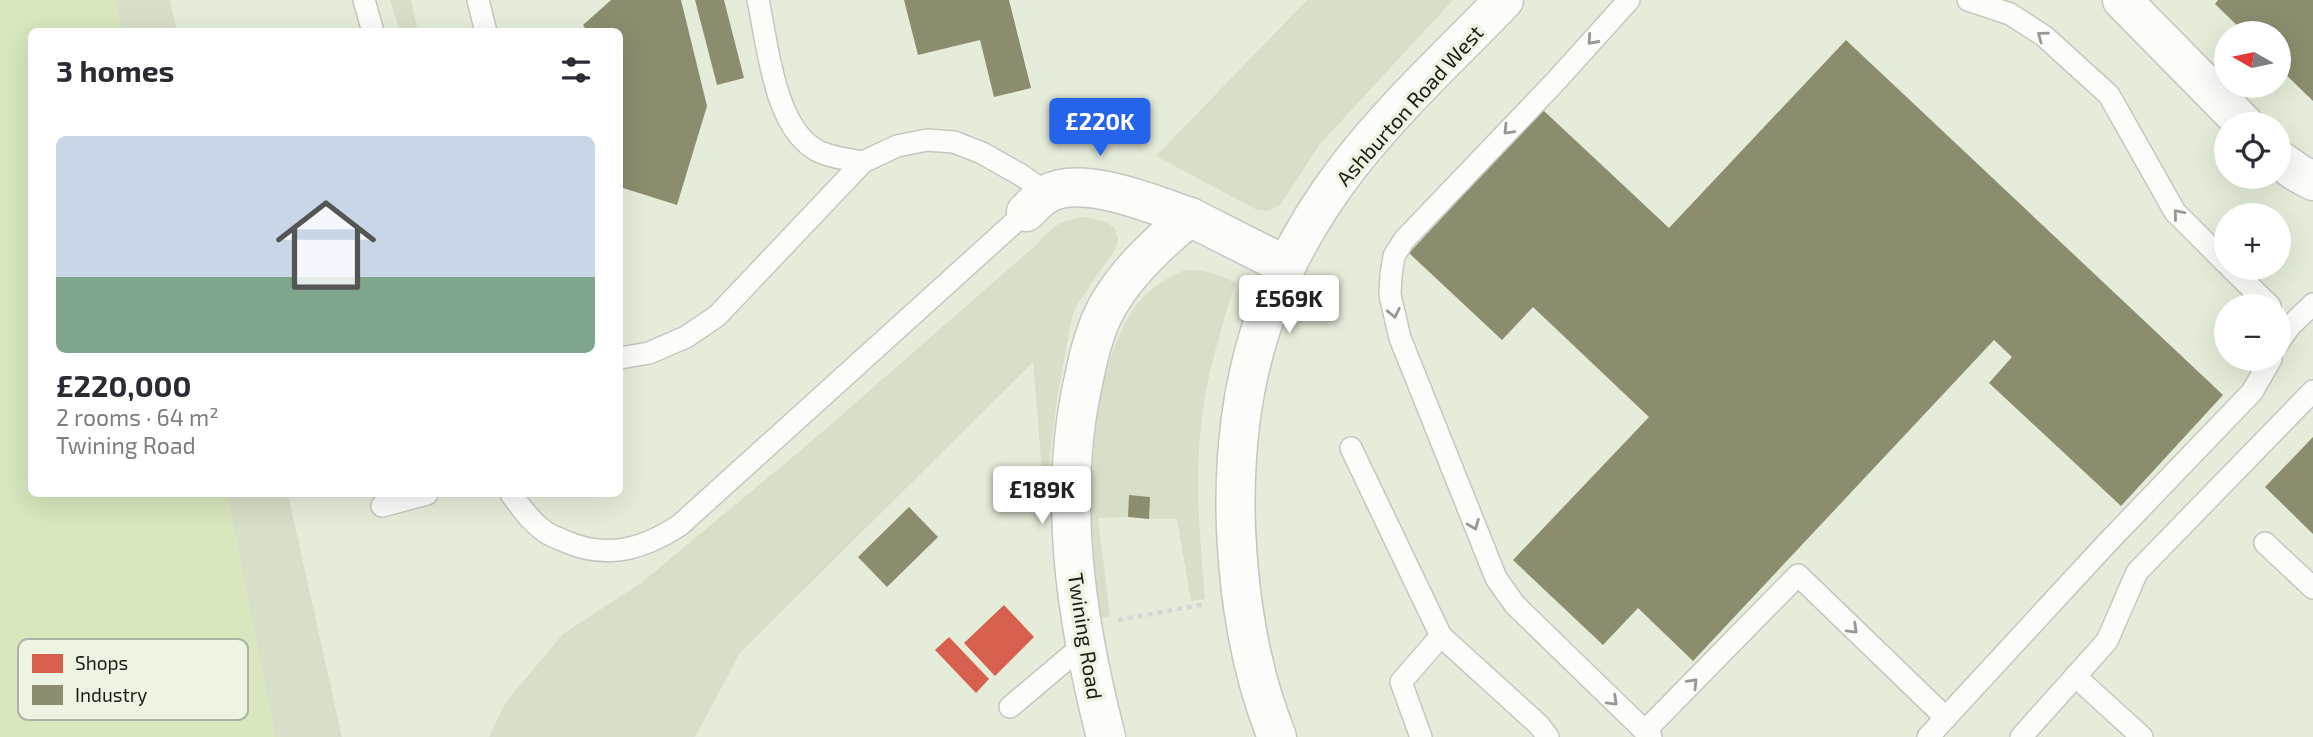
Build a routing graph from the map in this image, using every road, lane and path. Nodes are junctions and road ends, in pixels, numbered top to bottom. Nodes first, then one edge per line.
1 (364, 0) edge
2 (478, 0) edge
3 (758, 0) edge
4 (1504, 0) edge
5 (1629, 0) edge
6 (1968, 0) edge
7 (2126, 1) edge
8 (372, 28) edge
9 (485, 28) edge
10 (2232, 112) edge
11 (863, 162) junction
12 (2291, 168) edge
13 (2313, 181) edge
14 (1037, 203) junction
15 (1190, 217) junction
16 (2214, 251) edge
17 (1286, 265) junction
18 (2243, 280) edge
19 (2258, 294) edge
20 (2313, 304) edge
21 (2291, 321) edge
22 (623, 357) edge
23 (2264, 371) edge
24 (2313, 391) edge
25 (1351, 448) dead end
26 (416, 497) edge
27 (514, 497) edge
28 (382, 506) dead end
29 (2265, 543) dead end
30 (2313, 588) edge
31 (1243, 597) junction
32 (1084, 635) junction
33 (1441, 636) junction
34 (2075, 676) junction
35 (1010, 707) dead end
36 (1946, 718) junction
37 (1648, 734) edge
38 (1106, 737) edge
39 (1277, 737) edge
40 (1422, 737) edge
41 (1548, 737) edge
42 (1928, 737) edge
43 (2021, 737) edge
44 (2142, 737) edge

1 - 8 lane
2 - 9 lane
3 - 11 lane
4 - 17 street, Ashburton Road West
5 -> 37 lane
16 -> 6 lane
7 - 10 street
11 - 14 lane
11 - 22 lane
12 - 13 street
14 - 15 street
14 - 27 lane
15 - 17 street
15 - 32 street, Twining Road
17 - 31 street, Ashburton Road West
18 - 19 lane
20 - 21 lane
23 - 36 lane
24 - 34 lane
25 - 33 lane
26 - 28 lane
29 - 30 lane
31 - 32 path
31 - 39 street, Ashburton Road West
32 - 35 lane
32 - 38 street, Twining Road
33 - 40 lane
33 - 41 lane
34 - 43 lane
34 - 44 lane
37 -> 36 lane
36 - 42 lane

